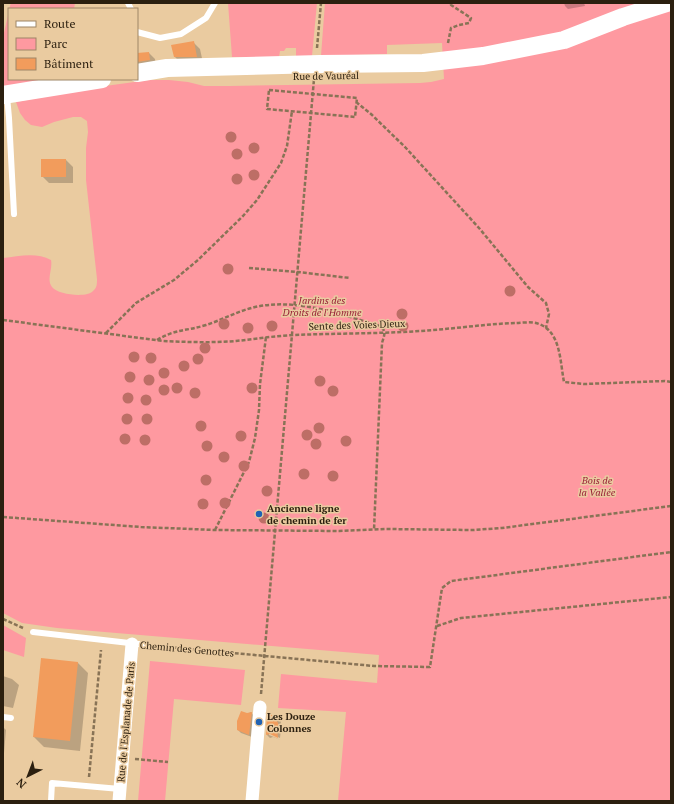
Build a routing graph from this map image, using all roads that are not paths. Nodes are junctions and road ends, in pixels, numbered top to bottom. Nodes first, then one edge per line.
1 (214, 3) edge
2 (667, 3) edge
3 (138, 32) edge
4 (483, 56) junction
5 (315, 70) junction
6 (138, 73) edge
7 (90, 80) edge
8 (54, 83) edge
9 (5, 95) edge
10 (14, 214) dead end
11 (33, 632) road end
12 (132, 644) junction
13 (147, 645) road end
14 (260, 707) road end
15 (3, 717) edge
16 (11, 718) dead end
17 (120, 795) edge
18 (51, 801) edge
19 (252, 801) edge

1 - 3 lane
2 - 4 street, Rue de Vauréal
4 - 5 street, Rue de Vauréal
4 - 5 street, Rue de Vauréal
5 - 6 street, Rue de Vauréal
7 - 8 street
8 - 9 street
9 - 10 lane
11 - 12 lane, Chemin des Genottes
12 - 13 lane, Chemin des Genottes
12 - 17 street, Rue de l'Esplanade de Paris
14 - 19 street
15 - 16 lane
17 - 18 lane

